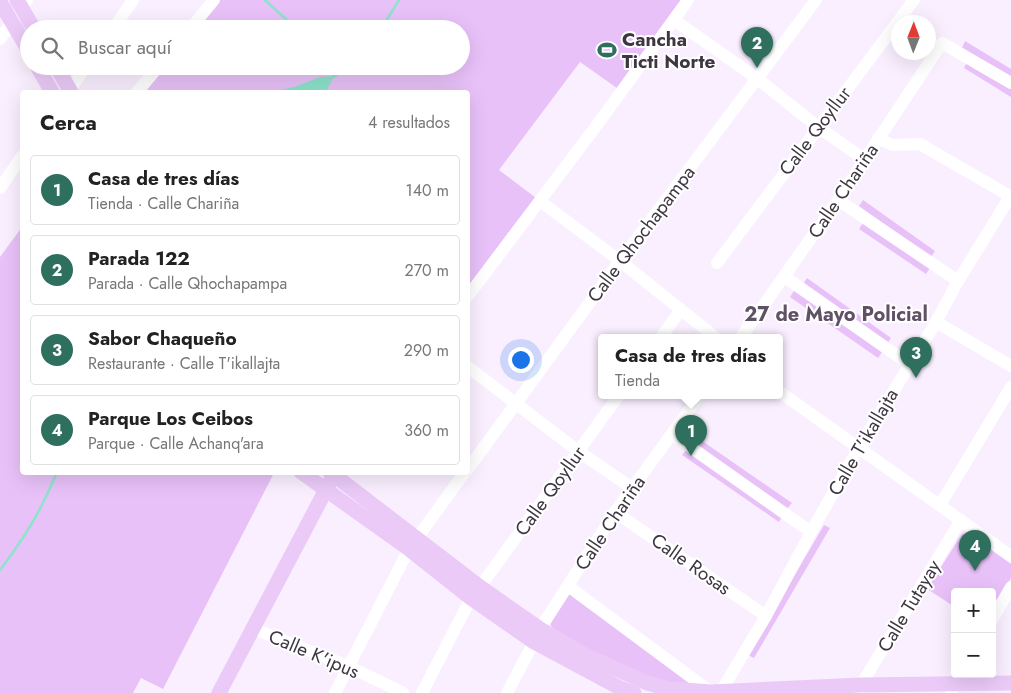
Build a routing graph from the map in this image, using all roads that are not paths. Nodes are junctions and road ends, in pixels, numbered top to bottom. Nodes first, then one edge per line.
1 (133, 0) edge
2 (214, 0) edge
3 (688, 0) edge
4 (816, 0) edge
5 (914, 0) edge
6 (0, 2) edge
7 (22, 2) edge
8 (30, 20) edge
9 (119, 20) edge
10 (197, 20) edge
11 (674, 20) junction
12 (12, 22) junction
13 (20, 36) edge
14 (0, 39) edge
15 (42, 75) edge
16 (61, 75) edge
17 (80, 75) edge
18 (151, 75) edge
19 (758, 79) junction
20 (1011, 82) edge
21 (51, 90) edge
22 (69, 90) edge
23 (71, 90) edge
24 (139, 90) edge
25 (818, 127) junction
26 (878, 138) junction
27 (20, 159) edge
28 (864, 159) junction
29 (0, 188) edge
30 (838, 200) junction
31 (540, 201) junction
32 (1009, 201) edge
33 (620, 261) junction
34 (717, 263) dead end
35 (785, 277) junction
36 (958, 281) junction
37 (470, 293) edge
38 (681, 310) junction
39 (936, 322) junction
40 (663, 334) edge
41 (711, 334) edge
42 (743, 334) edge
43 (909, 364) junction
44 (1011, 366) edge
45 (470, 368) edge
46 (1011, 387) edge
47 (783, 394) edge
48 (616, 399) edge
49 (697, 399) edge
50 (516, 402) junction
51 (672, 434) junction
52 (858, 449) junction
53 (578, 451) junction
54 (470, 466) edge
55 (305, 475) edge
56 (333, 475) edge
57 (335, 475) edge
58 (463, 475) edge
59 (632, 488) junction
60 (324, 490) junction
61 (940, 505) junction
62 (615, 512) junction
63 (961, 520) junction
64 (811, 532) junction
65 (413, 544) junction
66 (1011, 556) edge
67 (568, 586) junction
68 (1011, 587) edge
69 (475, 593) junction
70 (996, 613) edge
71 (766, 616) junction
72 (252, 628) junction
73 (537, 636) junction
74 (348, 666) junction
75 (1011, 683) edge
76 (956, 684) edge
77 (860, 689) edge
78 (624, 691) edge
79 (717, 692) edge
80 (219, 693) edge
81 (335, 693) edge
82 (403, 693) edge
83 (422, 693) edge
84 (508, 693) edge

1 - 9 street
2 - 10 street
3 - 11 street
4 - 19 street, Calle Qhochapampa
5 - 25 street, Calle Qoyllur
6 - 12 main road
7 - 8 main road
7 - 12 street
11 - 19 street
11 - 31 street
12 - 13 main road
12 - 14 street
15 - 21 main road
16 - 22 main road
17 - 23 street
18 - 24 street
19 - 25 street
19 - 33 street, Calle Qhochapampa
20 - 26 street, Calle Chariña
25 - 28 street
25 - 34 street, Calle Qoyllur
26 - 28 street, Calle Chariña
26 - 32 street
27 - 29 street
28 - 30 street, Calle Chariña
30 - 35 street, Calle Chariña
30 - 36 street
31 - 33 street
31 - 37 street
32 - 36 street, Calle T'ikallajta
33 - 38 street
33 - 50 street, Calle Qhochapampa
35 - 42 street, Calle Chariña
35 - 43 street
36 - 39 street, Calle T'ikallajta
38 - 40 street
38 - 41 street
39 - 43 street, Calle T'ikallajta
39 - 44 street
43 - 52 street, Calle T'ikallajta
45 - 50 street
46 - 61 street
47 - 52 street
48 - 53 street, Calle Qoyllur
49 - 51 street, Calle Chariña
50 - 53 street
50 - 54 street, Calle Qhochapampa
51 - 59 street, Calle Chariña
51 - 64 street
52 - 61 street
52 - 64 street, Calle T'ikallajta
53 - 59 street
53 - 69 street, Calle Qoyllur
55 - 60 main road
56 - 60 main road
57 - 65 main road
58 - 65 street
59 - 62 street, Calle Chariña
60 - 65 main road
60 - 72 main road
61 - 63 street
62 - 67 street, Calle Chariña
62 - 71 street, Calle Rosas
63 - 66 street
63 - 77 street, Calle Tutayay
64 - 71 street, Calle T'ikallajta
65 - 69 main road
65 - 74 street
67 - 73 street, Calle Chariña
67 - 79 street
68 - 70 street
69 - 73 main road
69 - 83 street, Calle Qoyllur
71 - 79 street, Calle T'ikallajta
72 - 74 street, Calle K'ipus
72 - 80 main road
73 - 78 main road
73 - 79 main road
73 - 84 street, Calle Chariña
74 - 81 street
74 - 82 street, Calle K'ipus
75 - 76 main road
76 - 77 main road
77 - 79 main road

